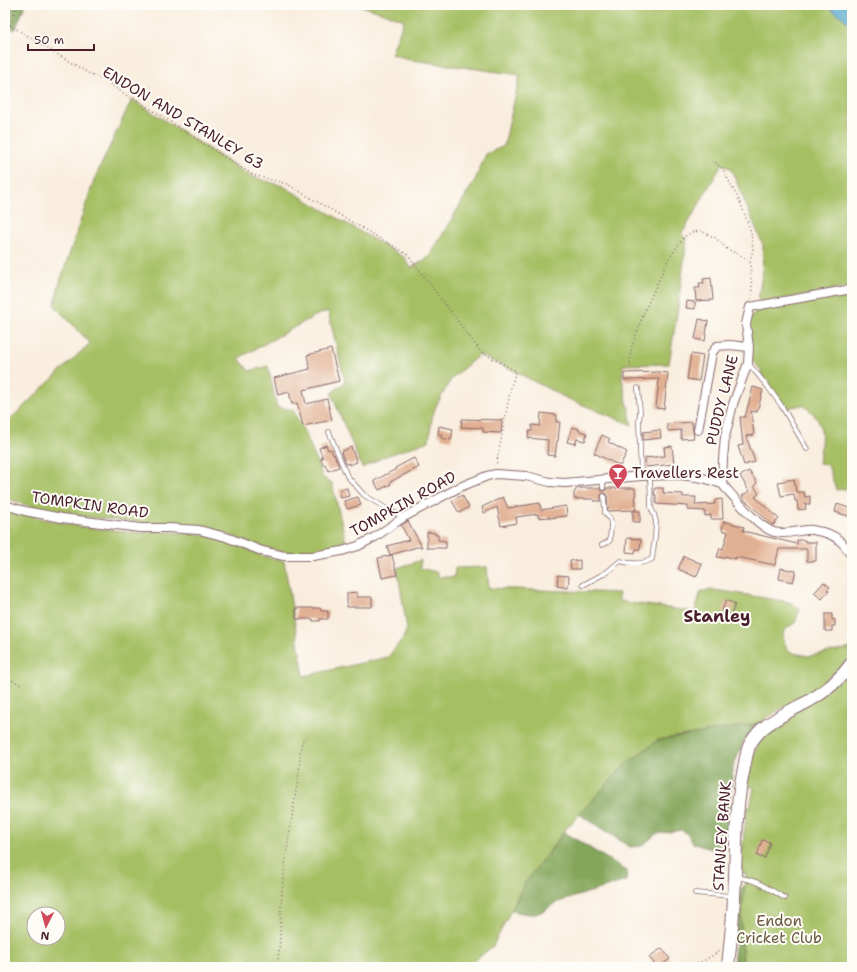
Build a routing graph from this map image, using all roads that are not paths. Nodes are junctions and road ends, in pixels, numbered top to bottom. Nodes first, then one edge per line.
1 (852, 289) edge
2 (749, 347) junction
3 (748, 363) junction
4 (638, 388) dead end
5 (698, 430) dead end
6 (329, 432) dead end
7 (808, 449) dead end
8 (641, 476) junction
9 (650, 476) junction
10 (722, 484) junction
11 (604, 496) dead end
12 (5, 504) edge
13 (404, 517) junction
14 (602, 545) dead end
15 (852, 557) edge
16 (583, 585) dead end
17 (852, 663) edge
18 (735, 878) junction
19 (695, 894) dead end
20 (734, 897) junction
21 (785, 898) dead end
22 (728, 967) edge

1 - 2 street, PUDDY LANE
2 - 3 street, PUDDY LANE
2 - 5 street, PUDDY LANE
3 - 7 lane
3 - 10 street, PUDDY LANE
4 - 8 lane
6 - 13 lane
8 - 9 street, TOMPKIN ROAD
8 - 13 street, TOMPKIN ROAD
9 - 10 street, TOMPKIN ROAD
9 - 16 lane
10 - 15 street
11 - 14 lane
12 - 13 street, TOMPKIN ROAD
17 - 18 street, STANLEY BANK
18 - 20 street, STANLEY BANK
18 - 21 lane
19 - 20 lane
20 - 22 street, STANLEY BANK

